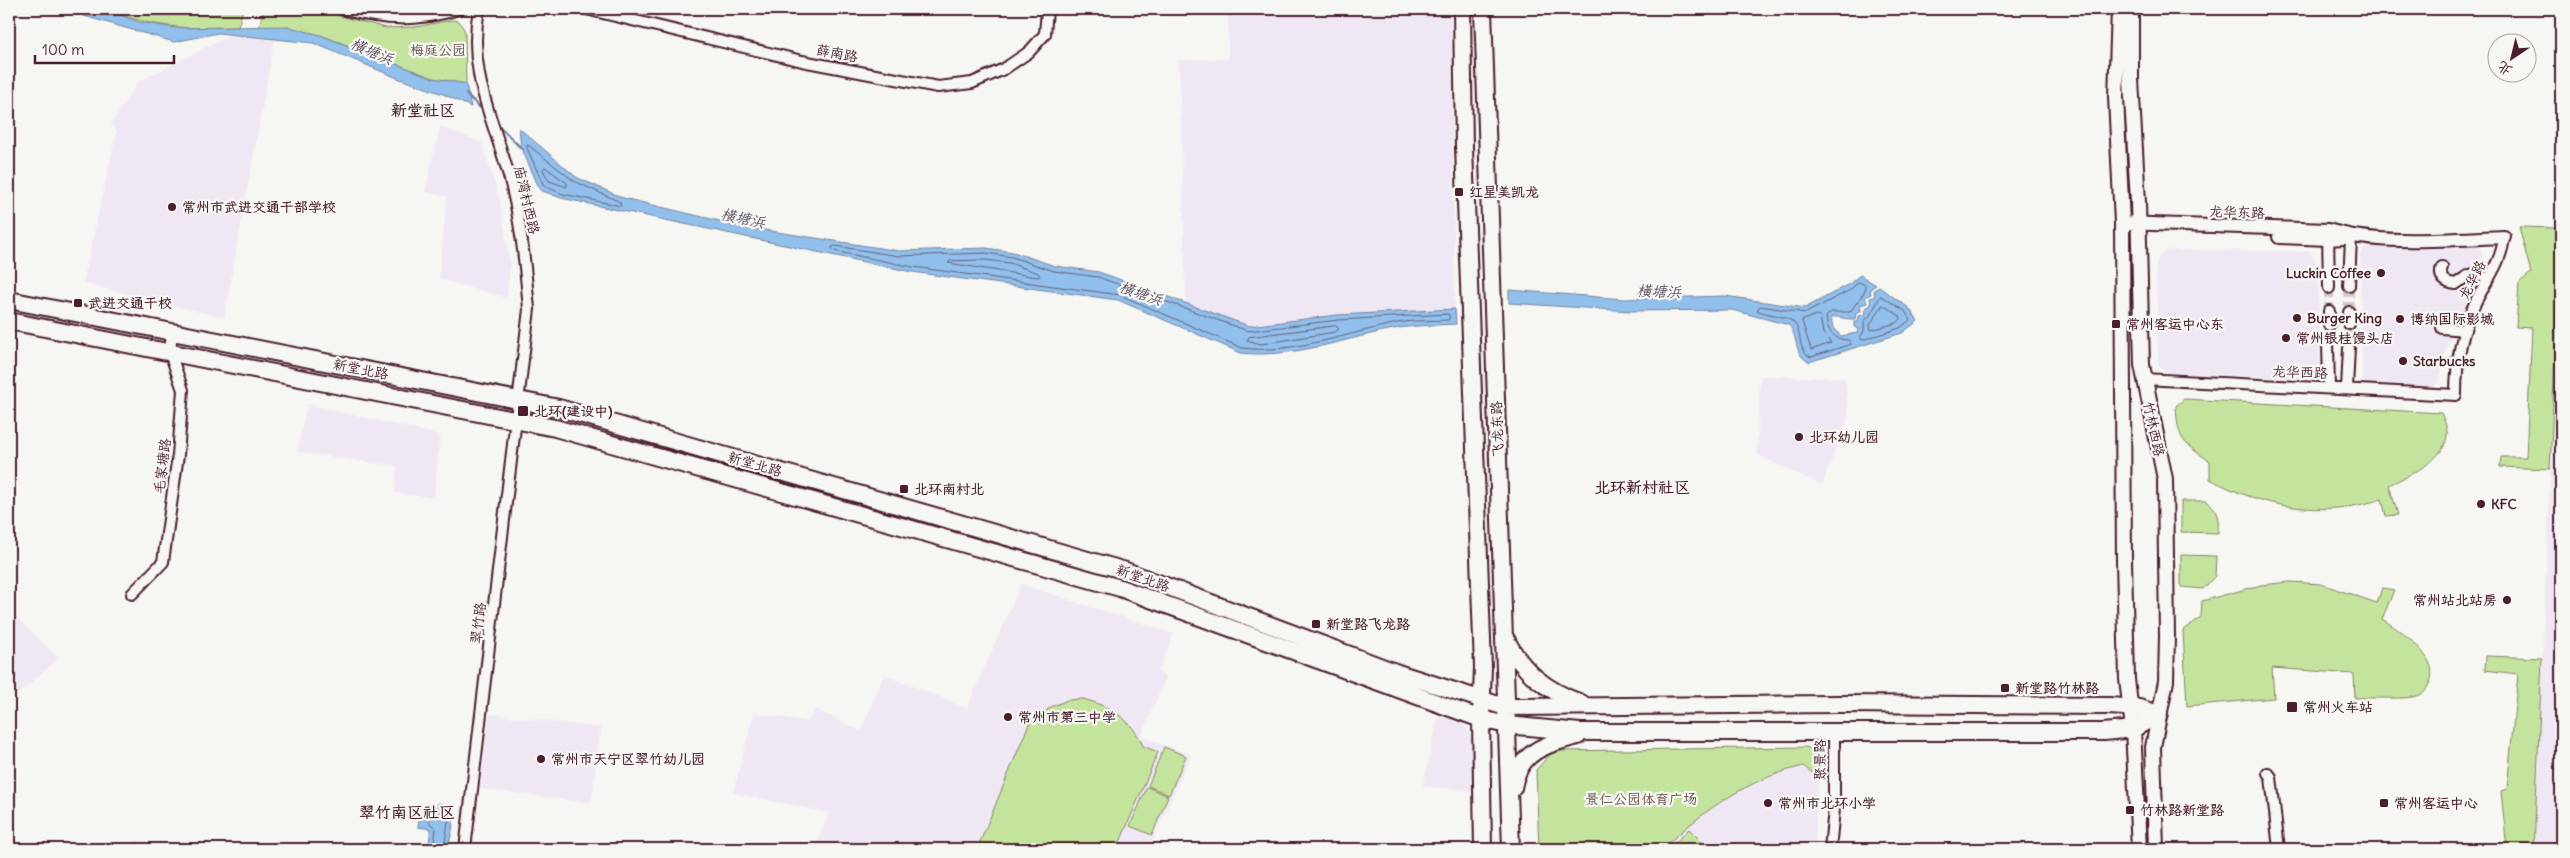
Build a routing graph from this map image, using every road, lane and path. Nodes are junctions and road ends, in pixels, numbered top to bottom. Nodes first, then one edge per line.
1 (342, 9) edge
2 (459, 9) edge
3 (479, 9) edge
4 (586, 9) edge
5 (1047, 9) edge
6 (1462, 9) edge
7 (1482, 9) edge
8 (2119, 9) edge
9 (2131, 9) edge
10 (2122, 227) junction
11 (2139, 227) junction
12 (2328, 235) junction
13 (2350, 237) junction
14 (2504, 237) joint
15 (2442, 267) dead end
16 (2489, 279) junction
17 (2349, 286) tunnel mouth
18 (2329, 288) tunnel mouth
19 (9, 300) edge
20 (2329, 311) tunnel mouth
21 (2349, 312) tunnel mouth
22 (9, 321) edge
23 (2349, 324) tunnel mouth
24 (2329, 325) tunnel mouth
25 (2442, 328) dead end
26 (2465, 330) junction
27 (172, 332) junction
28 (2328, 344) tunnel mouth
29 (2349, 348) tunnel mouth
30 (170, 353) junction
31 (2144, 379) junction
32 (2329, 387) junction
33 (2347, 388) junction
34 (2456, 395) joint
35 (519, 400) junction
36 (516, 420) junction
37 (132, 594) dead end
38 (1504, 634) junction
39 (1481, 700) junction
40 (1505, 707) junction
41 (1591, 707) junction
42 (2134, 708) junction
43 (2159, 714) junction
44 (1481, 719) junction
45 (1506, 725) junction
46 (2132, 729) junction
47 (1834, 730) junction
48 (1592, 732) junction
49 (1510, 812) junction
50 (465, 849) edge
51 (1483, 849) edge
52 (1511, 849) edge
53 (1830, 849) edge
54 (2139, 849) edge
55 (2156, 849) edge
56 (2273, 849) edge
57 (2279, 849) edge

1 - 2 street
3 - 35 street, 庙湾村西路
4 - 5 street, 薛南路
6 - 39 main road, 飞龙东路
7 - 38 main road, 飞龙东路
8 - 10 main road, 竹林西路
9 - 11 main road, 竹林西路
10 - 11 street, 龙华东路
10 - 42 main road, 竹林西路
11 - 12 street, 龙华东路
11 - 31 main road, 竹林西路
12 - 13 street, 龙华东路
12 - 18 street
13 - 14 street, 龙华东路
13 - 17 street
14 - 16 street, 龙华路
15 - 16 street
16 - 26 street, 龙华路
19 - 27 main road, 新堂北路
20 - 24 street
21 - 23 street
22 - 30 main road, 新堂北路
25 - 26 street
26 - 34 street, 龙华路
27 - 30 street, 毛家塘路
27 - 35 main road, 新堂北路
28 - 32 street
29 - 33 street
30 - 36 main road, 新堂北路
30 - 37 street, 毛家塘路
31 - 32 street, 龙华西路
31 - 43 main road, 竹林西路
32 - 33 street, 龙华西路
33 - 34 street, 龙华西路
35 - 36 street, 翠竹路
35 - 39 main road, 新堂北路
36 - 44 main road, 新堂北路
36 - 50 street, 翠竹路
38 - 40 main road, 飞龙东路
38 - 41 main road
39 - 40 main road, 新堂北路
39 - 44 main road, 飞龙东路
40 - 41 main road, 新堂北路
40 - 45 main road, 飞龙东路
41 - 42 main road, 新堂北路
42 - 43 main road, 新堂北路
42 - 46 main road, 竹林西路
43 - 46 main road
43 - 55 main road, 竹林西路
44 - 45 main road, 新堂北路
44 - 51 main road, 飞龙东路
45 - 48 main road, 新堂北路
45 - 49 main road, 飞龙东路
46 - 47 main road
46 - 54 main road, 竹林西路
47 - 48 main road
47 - 53 street, 聚景路
48 - 49 main road
49 - 52 main road, 飞龙东路
56 - 57 street

